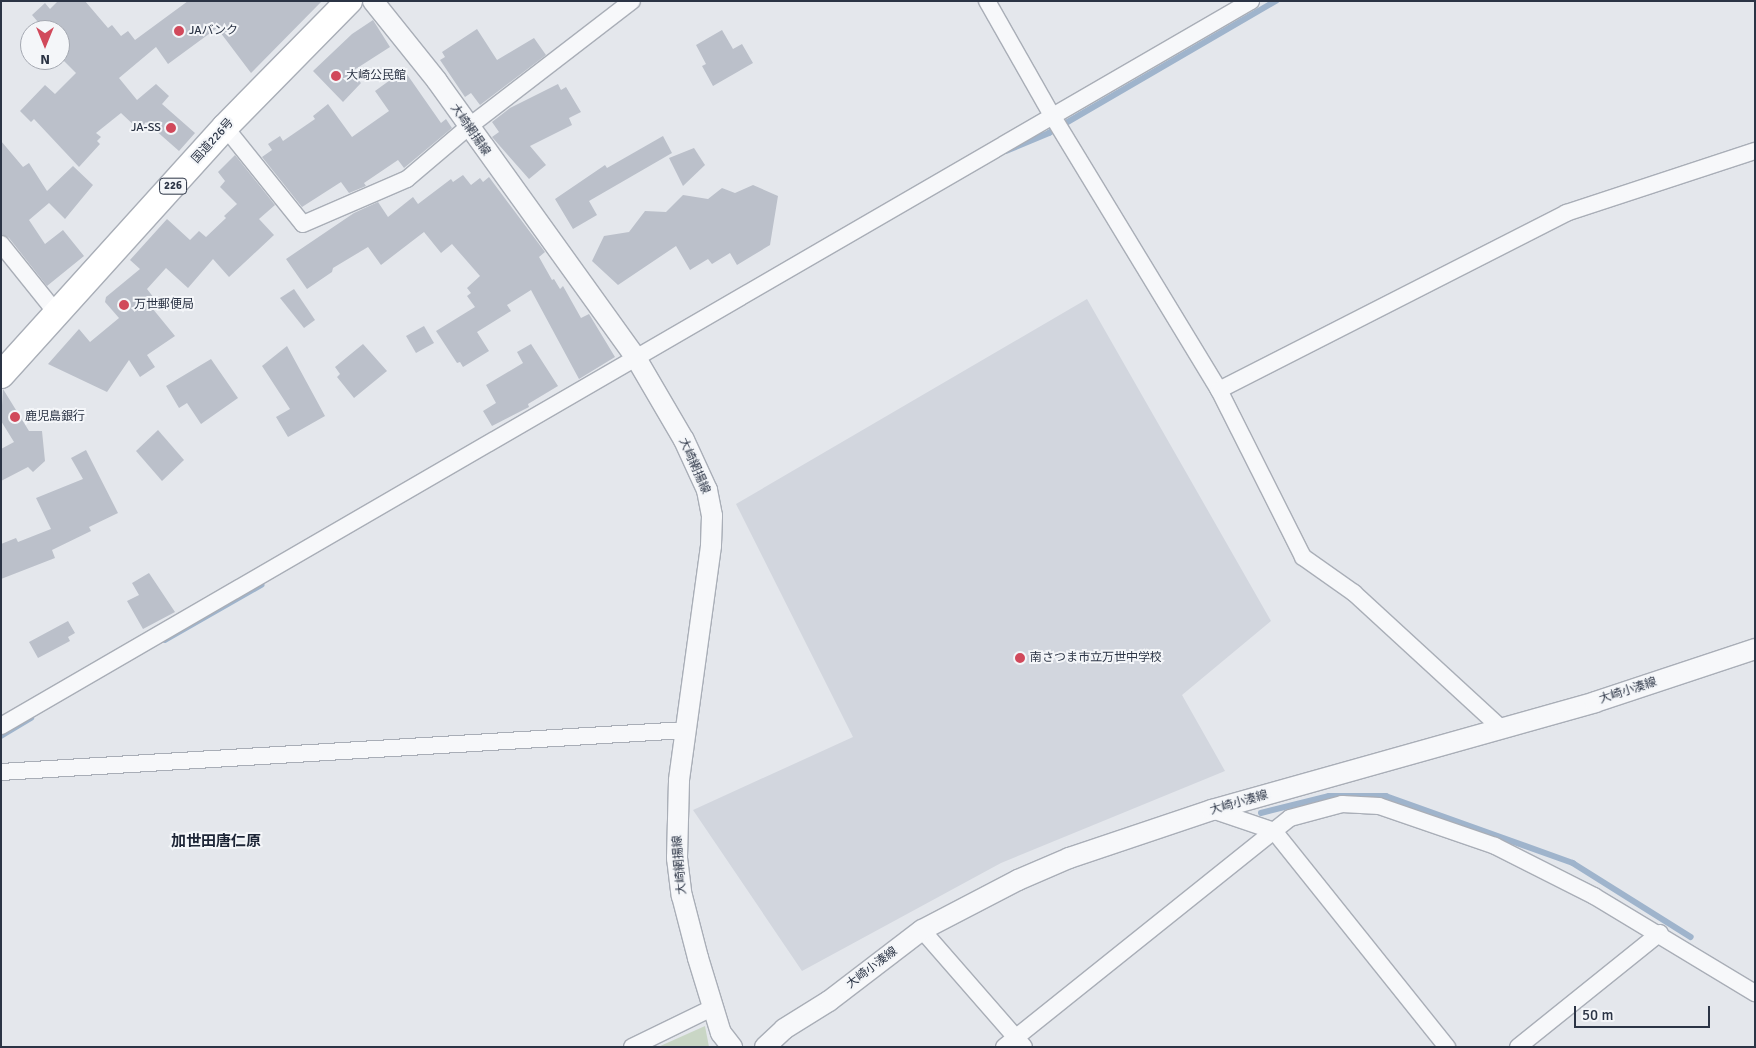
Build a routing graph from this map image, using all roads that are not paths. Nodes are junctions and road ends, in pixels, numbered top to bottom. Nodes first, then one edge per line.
1 (349, 1) edge
2 (373, 1) edge
3 (632, 1) edge
4 (987, 1) edge
5 (1251, 1) edge
6 (1056, 122) junction
7 (225, 127) junction
8 (467, 128) junction
9 (1755, 150) edge
10 (1, 244) edge
11 (58, 315) junction
12 (636, 358) junction
13 (1, 375) edge
14 (1219, 390) junction
15 (1755, 649) edge
16 (1, 726) edge
17 (1502, 729) junction
18 (685, 730) junction
19 (1, 772) edge
20 (1212, 810) junction
21 (1274, 831) junction
22 (922, 930) junction
23 (1660, 933) junction
24 (1755, 993) edge
25 (714, 1006) junction
26 (1014, 1044) edge
27 (632, 1047) edge
28 (732, 1047) edge
29 (766, 1047) edge
30 (1447, 1047) edge
31 (1518, 1047) edge

1 - 7 highway, 国道226号 / 226
2 - 8 street, 大崎網揚線
3 - 8 street
4 - 6 street
5 - 6 street
6 - 12 street
6 - 14 street
7 - 8 street
7 - 11 highway, 国道226号 / 226
8 - 12 street, 大崎網揚線
9 - 14 street
10 - 11 street
11 - 13 highway, 国道226号 / 226
12 - 16 street
12 - 18 street, 大崎網揚線
14 - 17 street
15 - 17 street, 大崎小湊線
17 - 20 street, 大崎小湊線
18 - 19 street
18 - 25 street, 大崎網揚線
20 - 21 street
20 - 22 street, 大崎小湊線
21 - 23 street
21 - 26 street
21 - 30 street
22 - 26 street
22 - 29 street, 大崎小湊線
23 - 24 street
23 - 31 street
25 - 27 street
25 - 28 street, 大崎網揚線

